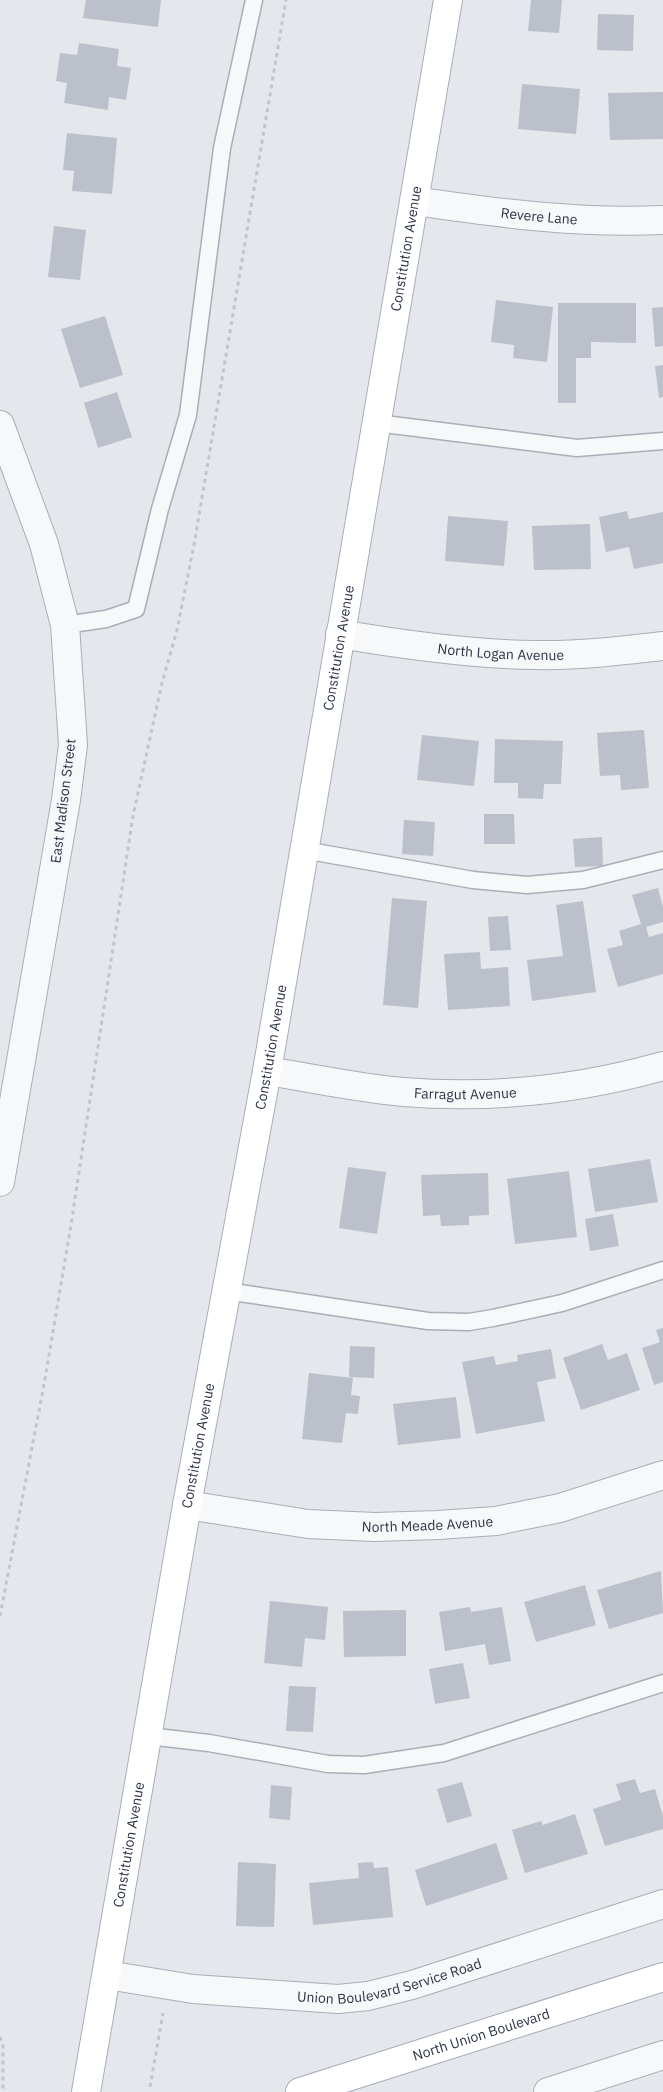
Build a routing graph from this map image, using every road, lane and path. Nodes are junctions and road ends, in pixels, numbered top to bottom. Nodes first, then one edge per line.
1 (254, 0) edge
2 (286, 0) edge
3 (448, 0) edge
4 (415, 201) junction
5 (663, 220) edge
6 (376, 423) junction
7 (0, 425) edge
8 (663, 441) edge
9 (65, 625) junction
10 (340, 634) junction
11 (663, 646) edge
12 (304, 850) junction
13 (663, 860) edge
14 (663, 1066) edge
15 (267, 1071) junction
16 (0, 1182) edge
17 (663, 1270) edge
18 (226, 1290) junction
19 (663, 1476) edge
20 (187, 1505) junction
21 (0, 1616) edge
22 (663, 1683) edge
23 (148, 1736) junction
24 (663, 1904) edge
25 (107, 1975) junction
26 (663, 1977) edge
27 (168, 1985) junction
28 (0, 2037) edge
29 (663, 2055) edge
30 (150, 2087) dead end
31 (4, 2092) edge
32 (86, 2092) edge
33 (300, 2092) edge
34 (548, 2092) edge

1 - 9 lane
2 - 21 path
3 - 4 main road, Constitution Avenue
4 - 5 street, Revere Lane
4 - 6 main road, Constitution Avenue
6 - 8 lane
6 - 10 main road, Constitution Avenue
7 - 9 street, East Madison Street
9 - 16 street, East Madison Street
10 - 11 street, North Logan Avenue
10 - 12 main road, Constitution Avenue
12 - 13 lane
12 - 15 main road, Constitution Avenue
14 - 15 street, Farragut Avenue
15 - 18 main road, Constitution Avenue
17 - 18 lane
18 - 20 main road, Constitution Avenue
19 - 20 street, North Meade Avenue
20 - 23 main road, Constitution Avenue
22 - 23 lane
23 - 25 main road, Constitution Avenue
24 - 27 street, Union Boulevard Service Road
25 - 27 street, Union Boulevard Service Road
25 - 32 main road, Constitution Avenue
26 - 33 main road, North Union Boulevard
27 - 30 path
28 - 31 path
29 - 34 street

